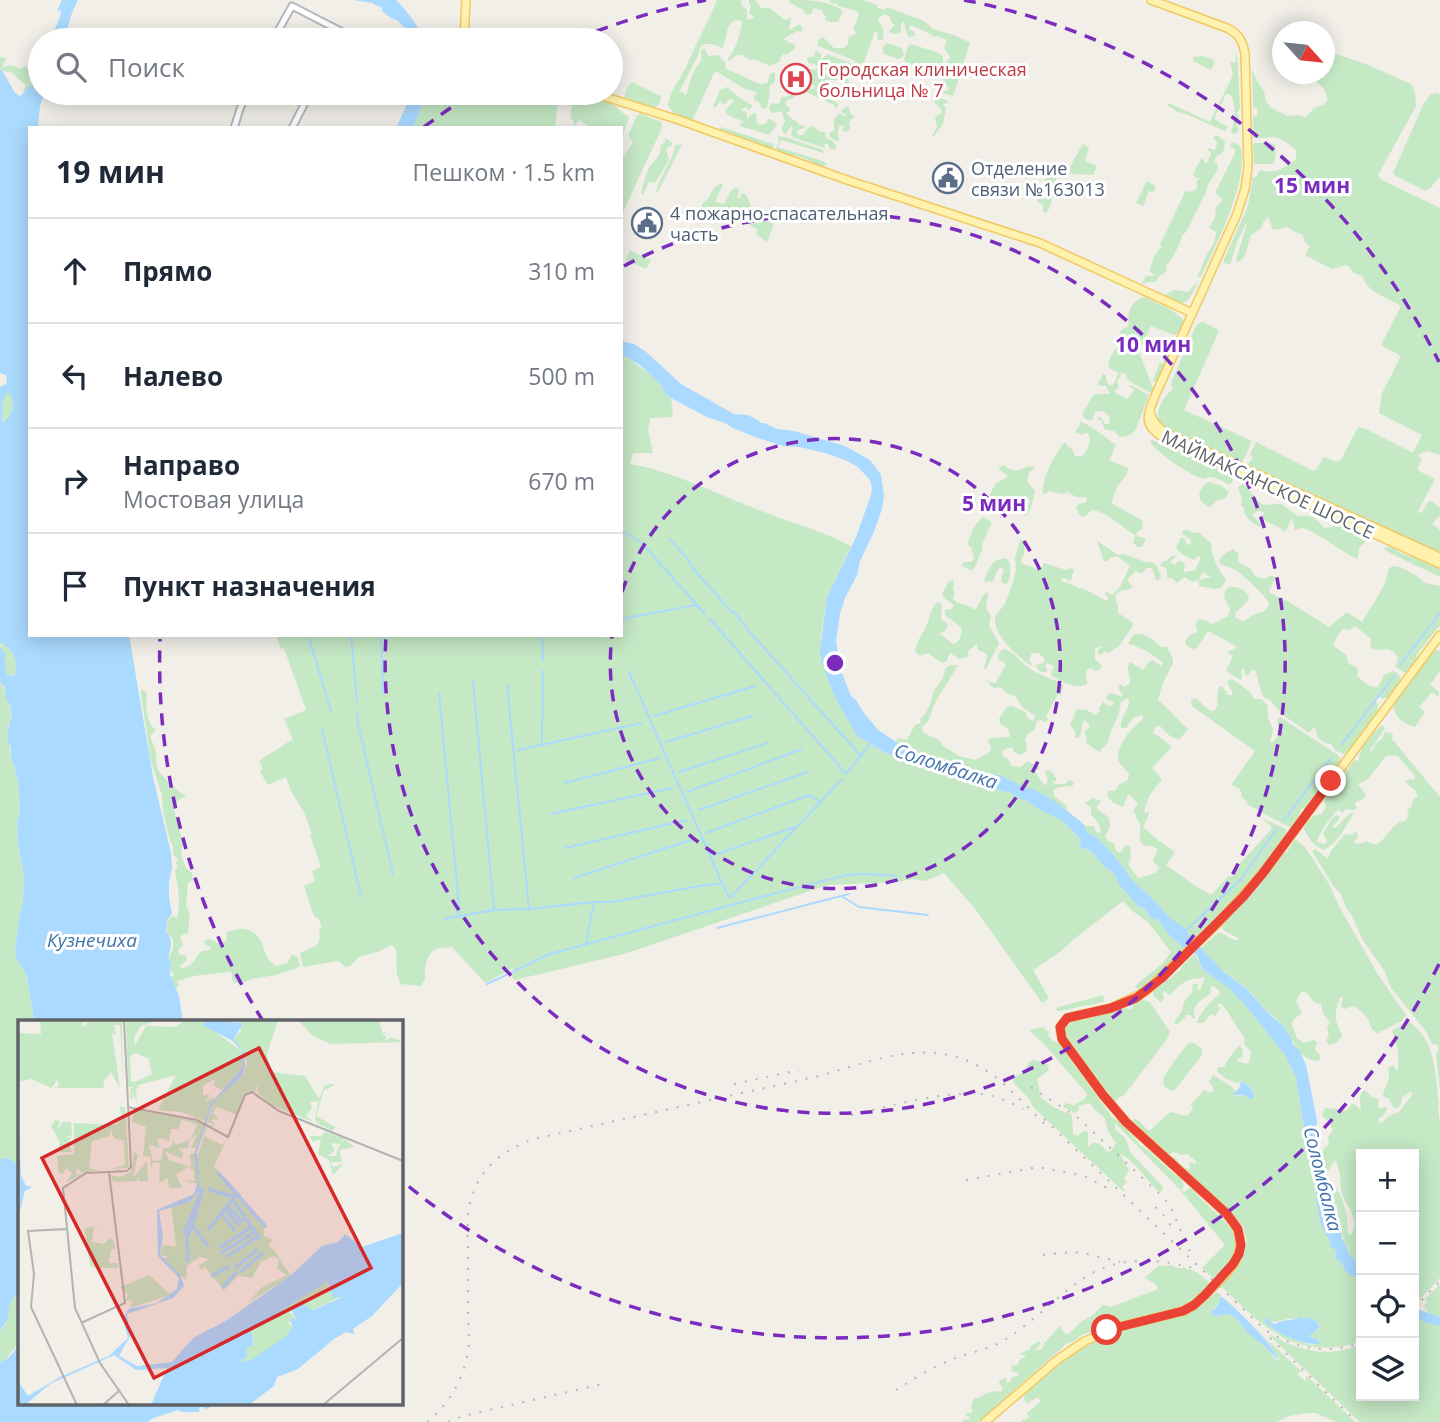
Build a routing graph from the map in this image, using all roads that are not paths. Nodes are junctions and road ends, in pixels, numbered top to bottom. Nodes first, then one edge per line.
1 (466, 0) edge
2 (1151, 0) edge
3 (280, 28) edge
4 (330, 28) edge
5 (465, 28) edge
6 (623, 102) edge
7 (242, 105) edge
8 (304, 105) edge
9 (235, 126) edge
10 (293, 126) edge
11 (1192, 313) junction
12 (1150, 408) junction
13 (1440, 557) edge
14 (1440, 564) edge
15 (1440, 635) edge
16 (985, 1422) edge

1 - 5 main road
2 - 11 main road
3 - 4 street
6 - 11 main road
7 - 9 street
8 - 10 street
11 - 12 main road
12 - 13 main road, МАЙМАКСАНСКОЕ ШОССЕ
12 - 14 main road, МАЙМАКСАНСКОЕ ШОССЕ
15 - 16 main road, bridge

